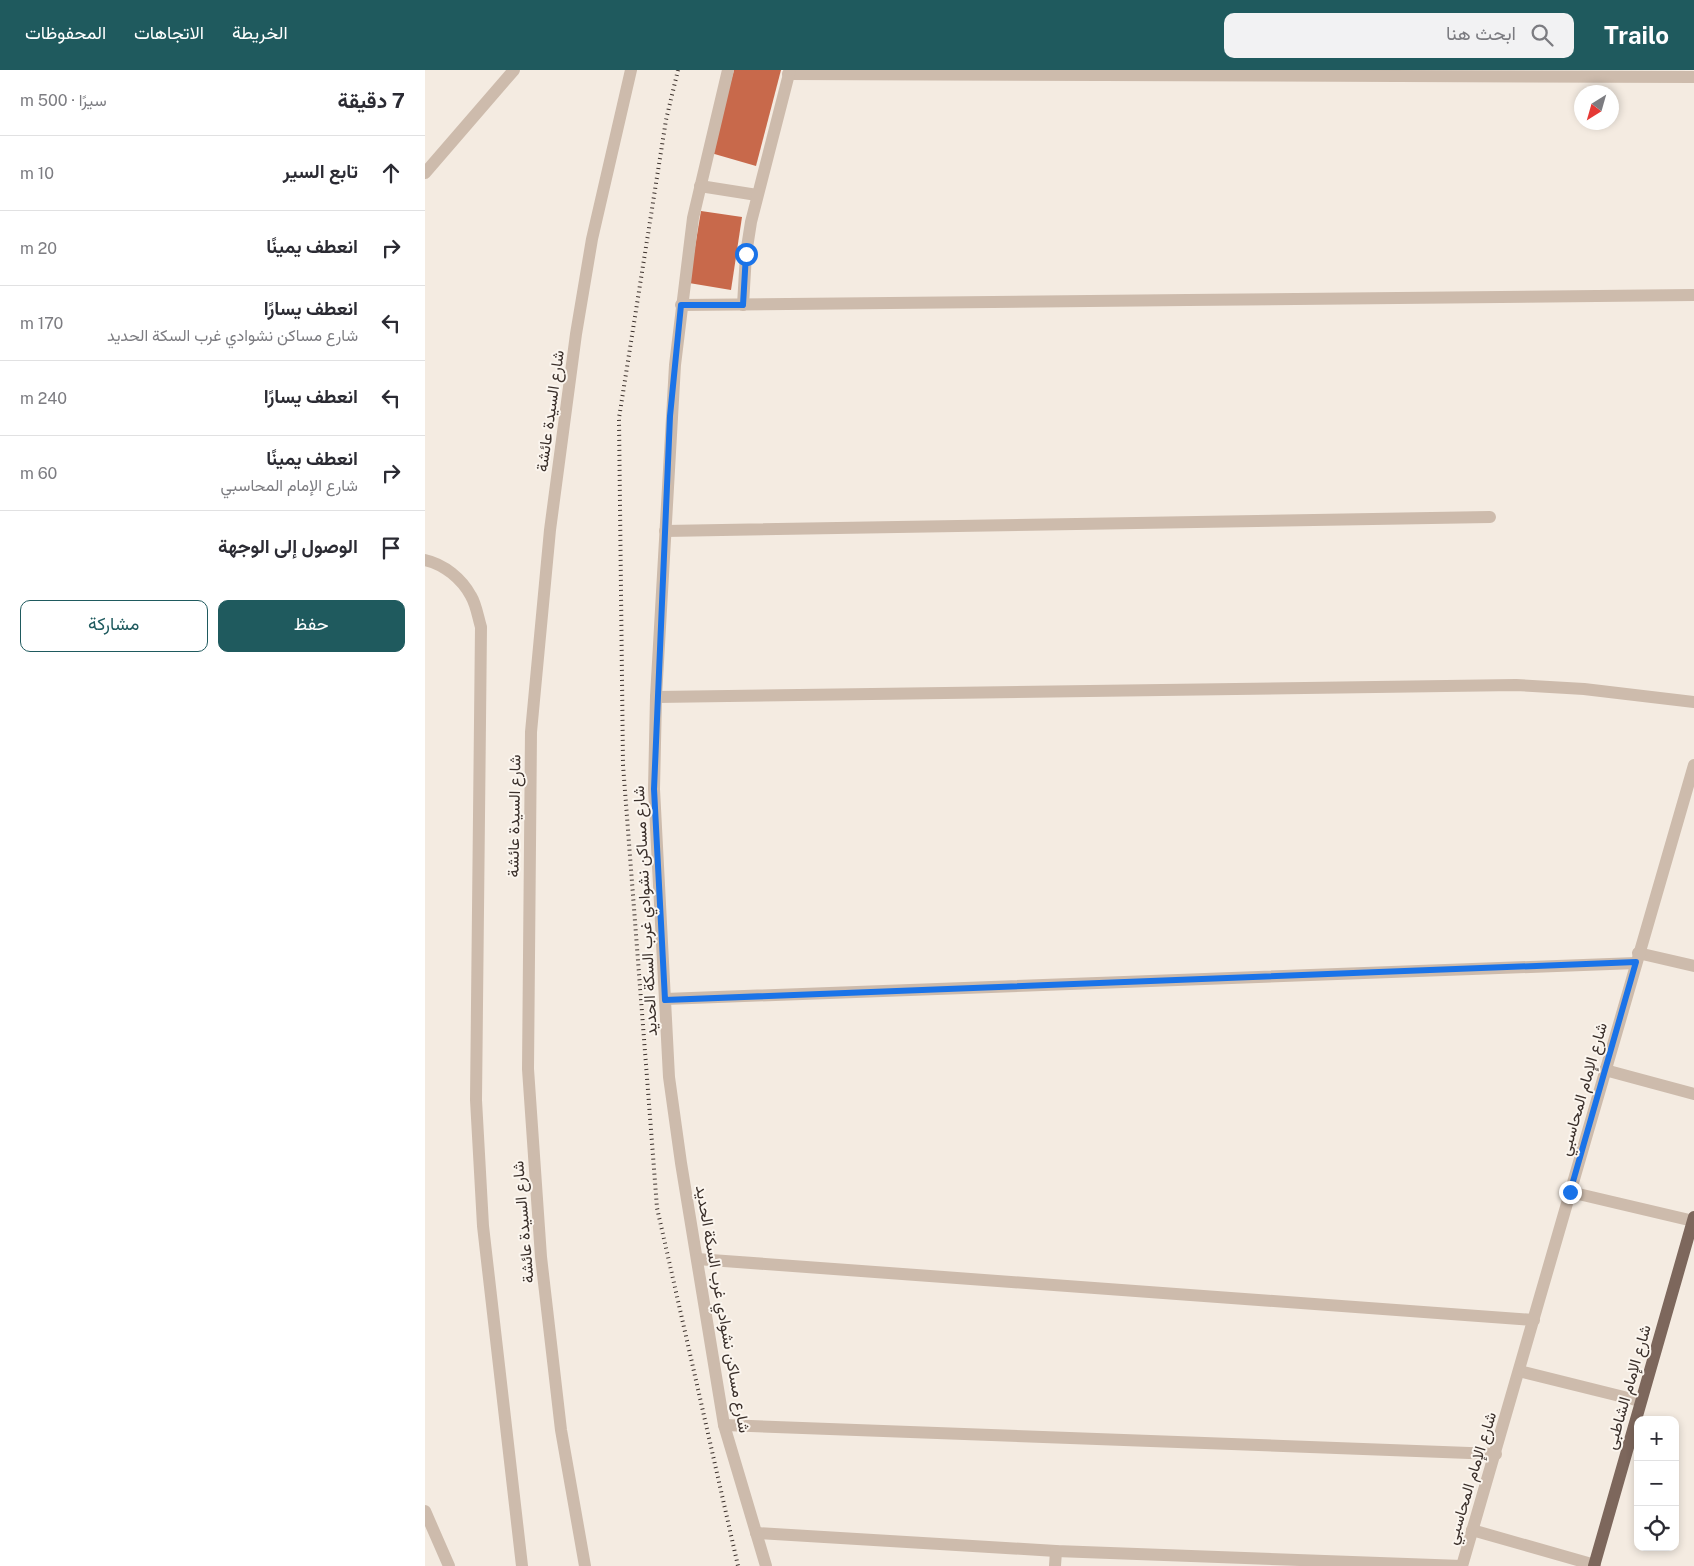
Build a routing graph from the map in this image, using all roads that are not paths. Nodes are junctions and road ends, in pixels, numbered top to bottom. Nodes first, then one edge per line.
1 (514, 70) edge
2 (631, 70) edge
3 (728, 70) edge
4 (789, 72) edge
5 (1694, 77) edge
6 (425, 173) edge
7 (700, 186) junction
8 (757, 196) junction
9 (1694, 295) edge
10 (681, 305) junction
11 (743, 305) junction
12 (1490, 517) dead end
13 (665, 531) junction
14 (425, 560) edge
15 (656, 697) junction
16 (1694, 702) edge
17 (1693, 769) edge
18 (1637, 958) junction
19 (1694, 966) edge
20 (665, 1000) junction
21 (1605, 1070) junction
22 (1694, 1094) edge
23 (1570, 1192) junction
24 (1693, 1219) edge
25 (697, 1259) junction
26 (1535, 1320) junction
27 (1519, 1371) junction
28 (1640, 1401) junction
29 (724, 1425) junction
30 (1496, 1454) junction
31 (425, 1511) edge
32 (1472, 1530) junction
33 (756, 1532) junction
34 (1056, 1551) junction
35 (1595, 1565) edge
36 (449, 1566) edge
37 (523, 1566) edge
38 (585, 1566) edge
39 (765, 1566) edge
40 (1055, 1566) edge
41 (1462, 1566) edge

1 - 6 street
2 - 38 street, شارع السيدة عائشة
3 - 7 street, شارع مساكن نشوادي غرب السكة الحديد
4 - 5 street
4 - 8 street
7 - 8 street
7 - 10 street, شارع مساكن نشوادي غرب السكة الحديد
8 - 11 street
9 - 11 street
10 - 11 street
10 - 13 street, شارع مساكن نشوادي غرب السكة الحديد
12 - 13 street
13 - 15 street, شارع مساكن نشوادي غرب السكة الحديد
14 - 37 street
15 - 16 street
15 - 20 street, شارع مساكن نشوادي غرب السكة الحديد
17 - 18 street, شارع الإمام المحاسبي
18 - 19 street
18 - 20 street
18 - 21 street, شارع الإمام المحاسبي
20 - 25 street, شارع مساكن نشوادي غرب السكة الحديد
21 - 22 street
21 - 23 street, شارع الإمام المحاسبي
23 - 24 street
23 - 26 street, شارع الإمام المحاسبي
24 - 28 main road, شارع الإمام الشاطبى
25 - 26 street
25 - 29 street, شارع مساكن نشوادي غرب السكة الحديد
26 - 27 street, شارع الإمام المحاسبي
27 - 28 street
27 - 30 street, شارع الإمام المحاسبي
28 - 35 main road, شارع الإمام الشاطبى
29 - 30 street
29 - 33 street, شارع مساكن نشوادي غرب السكة الحديد
30 - 32 street, شارع الإمام المحاسبي
31 - 36 street
32 - 35 street
32 - 41 street, شارع الإمام المحاسبي
33 - 34 street
33 - 39 street, شارع مساكن نشوادي غرب السكة الحديد
34 - 40 street
34 - 41 street

